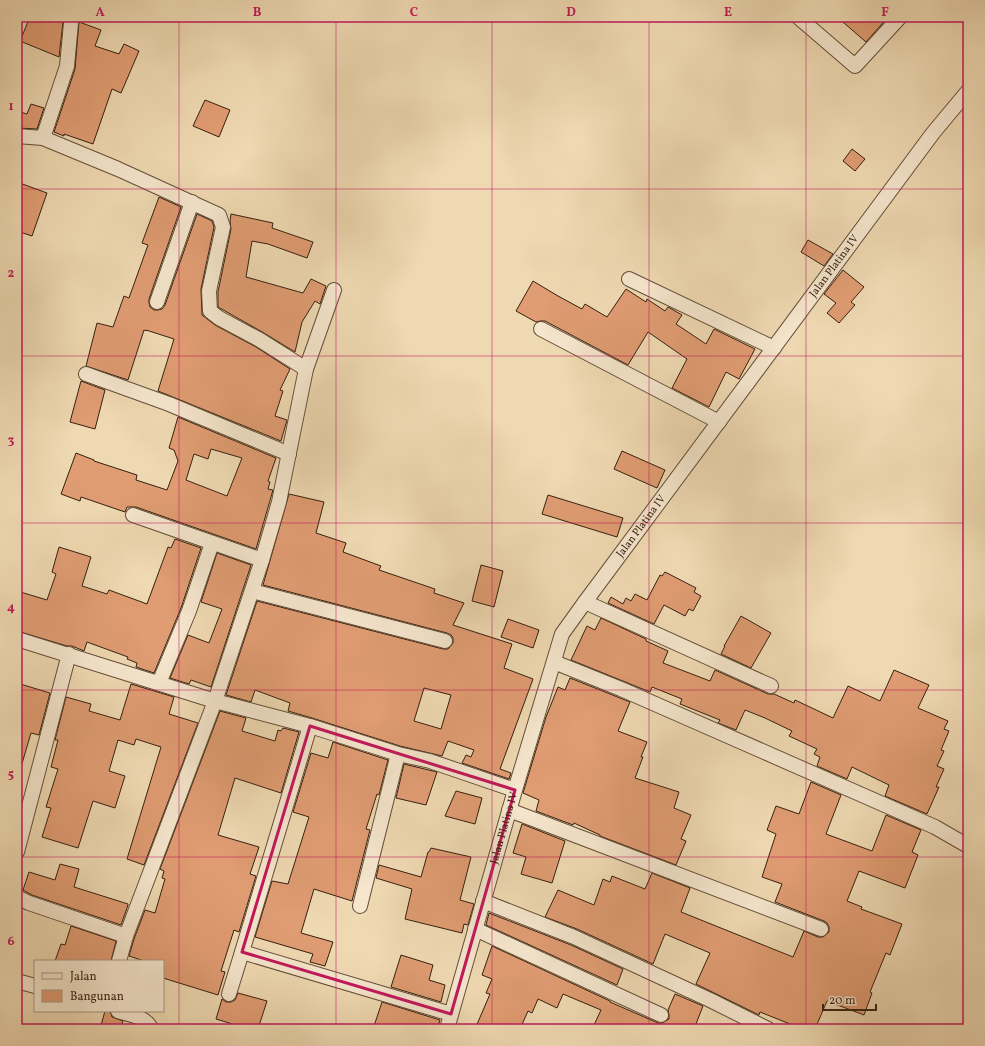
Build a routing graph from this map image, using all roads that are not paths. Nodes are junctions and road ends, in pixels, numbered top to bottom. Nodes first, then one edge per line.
1 (798, 17) edge
2 (900, 17) edge
3 (71, 23) dead end
4 (968, 91) edge
5 (17, 136) edge
6 (43, 138) junction
7 (192, 202) junction
8 (629, 279) dead end
9 (334, 290) dead end
10 (157, 302) dead end
11 (541, 329) dead end
12 (774, 348) junction
13 (306, 369) junction
14 (86, 374) dead end
15 (719, 422) junction
16 (289, 454) junction
17 (133, 515) dead end
18 (212, 543) junction
19 (262, 560) junction
20 (252, 591) junction
21 (585, 602) junction
22 (17, 639) edge
23 (445, 641) dead end
24 (69, 654) junction
25 (554, 662) junction
26 (159, 683) junction
27 (771, 686) dead end
28 (215, 701) junction
29 (310, 726) junction
30 (398, 754) junction
31 (515, 790) junction
32 (509, 810) junction
33 (968, 846) edge
34 (17, 852) edge
35 (17, 897) edge
36 (483, 901) junction
37 (360, 906) dead end
38 (475, 929) junction
39 (821, 929) dead end
40 (126, 936) junction
41 (242, 952) junction
42 (119, 960) edge
43 (17, 981) edge
44 (34, 986) edge
45 (228, 994) dead end
46 (121, 1012) edge
47 (451, 1014) junction
48 (661, 1015) dead end
49 (151, 1029) edge
50 (447, 1029) edge
51 (768, 1029) edge

1 - 2 street
3 - 6 street
4 - 12 street, Jalan Platina IV
5 - 6 street
6 - 7 street
7 - 10 street
7 - 13 street
8 - 12 street
9 - 13 street
11 - 15 street
12 - 15 street, Jalan Platina IV
13 - 16 street
14 - 16 street
15 - 21 street, Jalan Platina IV
16 - 19 street
17 - 18 street
18 - 19 street
18 - 26 street
19 - 20 street
20 - 23 street
20 - 28 street
21 - 25 street, Jalan Platina IV
21 - 27 street
22 - 24 street
24 - 26 street
24 - 34 street
25 - 31 street, Jalan Platina IV
25 - 33 street
26 - 28 street
28 - 29 street
28 - 40 street
29 - 30 street
29 - 41 street
30 - 31 street
30 - 37 street
31 - 32 street, Jalan Platina IV
32 - 36 street, Jalan Platina IV
32 - 39 street
35 - 40 street
36 - 38 street, Jalan Platina IV
36 - 51 street
38 - 47 street, Jalan Platina IV
38 - 48 street
40 - 42 street
41 - 45 street
41 - 47 street
43 - 44 street
46 - 49 street
47 - 50 street, Jalan Platina IV

